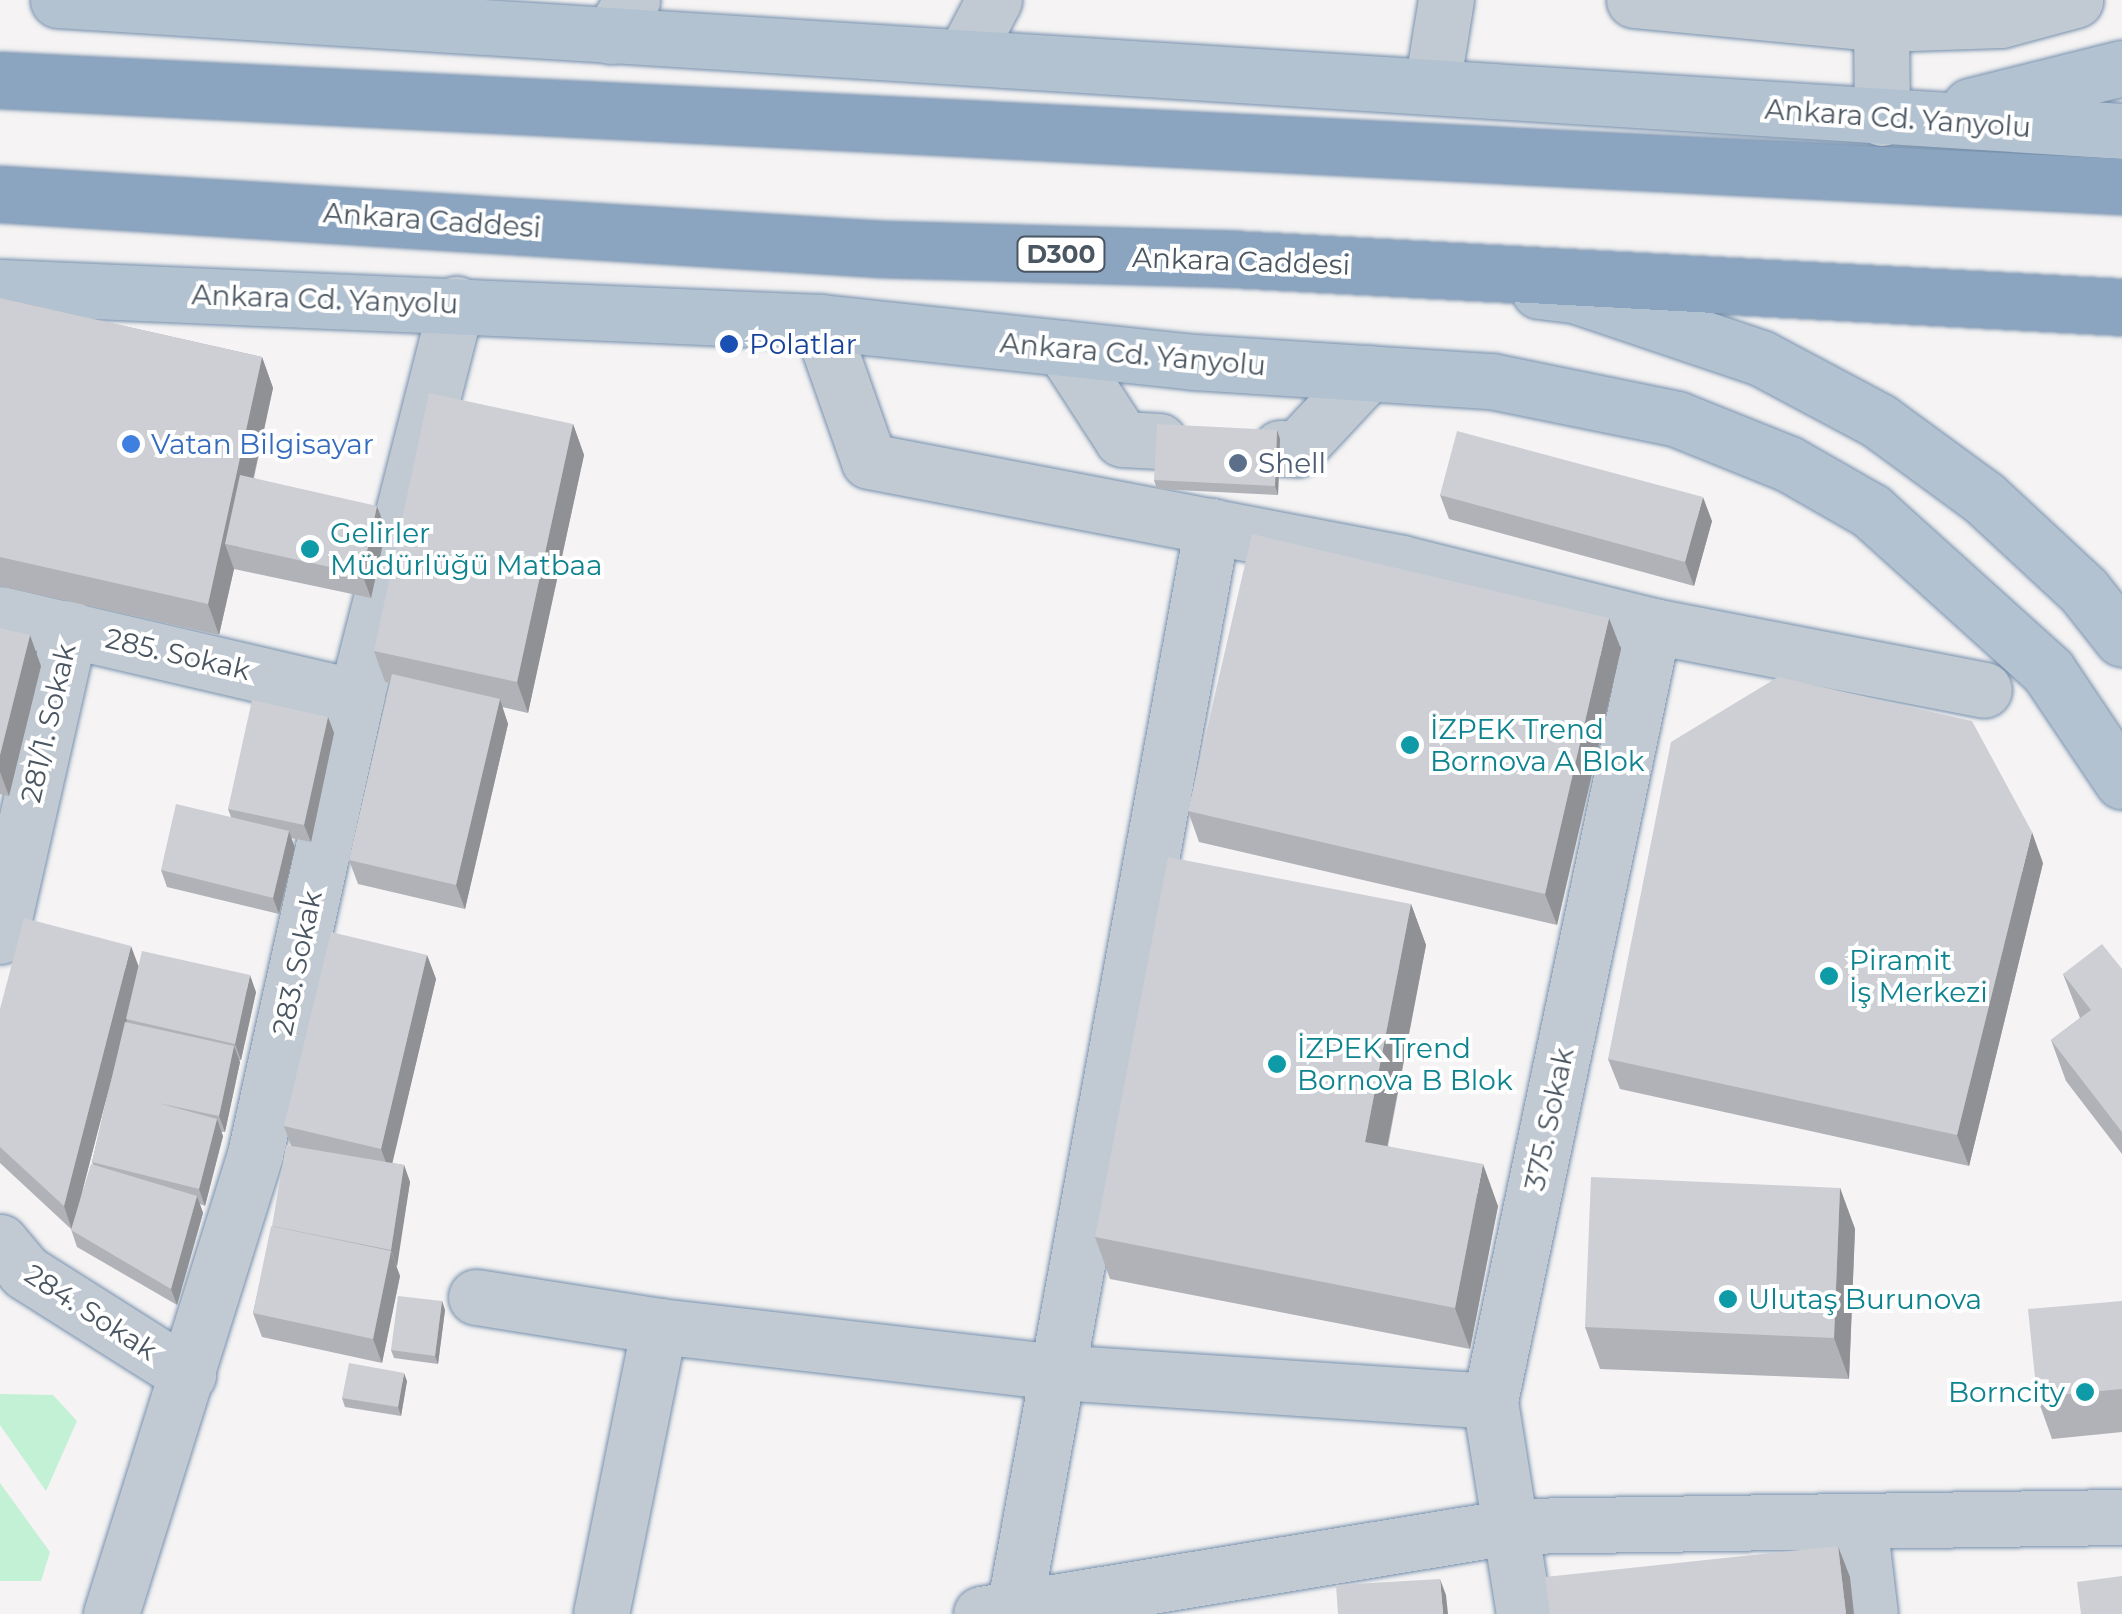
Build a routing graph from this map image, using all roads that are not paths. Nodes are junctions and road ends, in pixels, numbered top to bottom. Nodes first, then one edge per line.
1 (58, 0) edge
2 (994, 0) edge
3 (1446, 0) edge
4 (1634, 0) edge
5 (2074, 0) edge
6 (621, 18) edge
7 (1881, 24) junction
8 (966, 53) junction
9 (2122, 68) edge
10 (0, 80) edge
11 (1432, 86) junction
12 (1899, 119) junction
13 (2122, 131) edge
14 (2122, 186) edge
15 (0, 194) edge
16 (1232, 259) junction
17 (0, 287) edge
18 (456, 304) junction
19 (2122, 307) edge
20 (820, 322) junction
21 (1064, 348) junction
22 (1368, 373) junction
23 (1159, 441) edge
24 (1280, 448) edge
25 (1212, 526) junction
26 (0, 614) edge
27 (1653, 626) junction
28 (70, 628) junction
29 (2122, 638) edge
30 (1984, 690) dead end
31 (356, 696) junction
32 (2122, 781) edge
33 (0, 936) edge
34 (0, 1242) edge
35 (476, 1297) dead end
36 (659, 1326) junction
37 (1056, 1372) junction
38 (188, 1375) junction
39 (1490, 1401) junction
40 (2122, 1517) edge
41 (1859, 1522) junction
42 (1515, 1526) junction
43 (998, 1611) edge
44 (111, 1614) edge
45 (600, 1614) edge
46 (1524, 1614) edge
47 (1870, 1614) edge

1 - 6 main road, Ankara Cd. Yanyolu
2 - 8 street
3 - 11 street
4 - 7 street
5 - 7 street
6 - 8 main road, Ankara Cd. Yanyolu
7 - 12 street
8 - 11 main road, Ankara Cd. Yanyolu
9 - 12 main road
10 - 14 highway
11 - 12 main road, Ankara Cd. Yanyolu
12 - 13 main road, Ankara Cd. Yanyolu
15 - 16 highway, Ankara Caddesi / D300
16 - 19 highway, Ankara Caddesi / D300
16 - 29 main road
17 - 18 main road, Ankara Cd. Yanyolu
18 - 20 main road, Ankara Cd. Yanyolu
18 - 31 street, 283. Sokak
20 - 21 main road, Ankara Cd. Yanyolu
20 - 25 street
21 - 22 main road, Ankara Cd. Yanyolu
21 - 23 street
22 - 24 street
22 - 32 main road, Ankara Cd. Yanyolu
25 - 27 street
25 - 37 street
26 - 28 street, 285. Sokak
27 - 30 street
27 - 39 street, 375. Sokak
28 - 31 street, 285. Sokak
28 - 33 street, 281/1. Sokak
31 - 38 street, 283. Sokak
34 - 38 street, 284. Sokak
35 - 36 street
36 - 37 street
36 - 45 street
37 - 39 street
37 - 43 street
38 - 44 street, 283. Sokak
39 - 42 street, 375. Sokak
40 - 41 street
41 - 42 street
41 - 47 street
42 - 43 street
42 - 46 street, 375. Sokak

